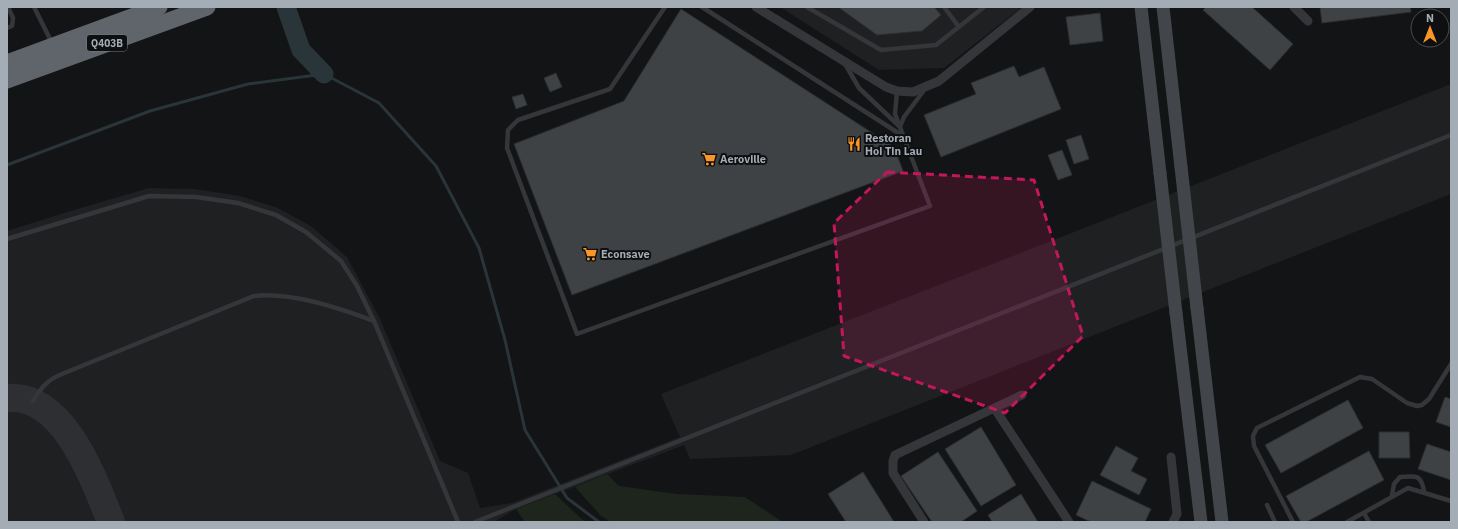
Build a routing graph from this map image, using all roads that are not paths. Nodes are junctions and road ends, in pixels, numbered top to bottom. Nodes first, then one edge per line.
1 (8, 7) edge
2 (34, 7) edge
3 (158, 7) edge
4 (207, 7) edge
5 (665, 7) edge
6 (702, 7) edge
7 (756, 7) edge
8 (807, 7) edge
9 (944, 7) edge
10 (984, 7) edge
11 (1030, 7) edge
12 (1141, 7) edge
13 (1163, 7) edge
14 (1294, 7) edge
15 (1308, 21) dead end
16 (958, 27) junction
17 (7, 28) edge
18 (54, 46) junction
19 (842, 60) junction
20 (7, 63) edge
21 (7, 80) edge
22 (927, 87) junction
23 (897, 91) junction
24 (900, 127) junction
25 (1451, 135) edge
26 (903, 136) junction
27 (7, 239) edge
28 (374, 321) junction
29 (1450, 366) edge
30 (1022, 395) dead end
31 (33, 401) dead end
32 (995, 409) junction
33 (1171, 457) dead end
34 (1424, 492) junction
35 (1392, 495) junction
36 (1451, 501) edge
37 (1267, 505) dead end
38 (1364, 513) junction
39 (458, 522) edge
40 (475, 522) edge
41 (924, 522) edge
42 (1069, 522) edge
43 (1173, 522) edge
44 (1201, 522) edge
45 (1222, 522) edge
46 (1275, 522) edge
47 (1292, 522) edge
48 (1348, 522) edge
49 (1368, 522) edge

1 - 17 lane
2 - 18 lane
3 - 18 highway
4 - 21 highway, Q403B
5 - 26 lane
6 - 26 lane
7 - 19 street
8 - 16 lane
9 - 16 lane
10 - 16 lane
11 - 22 street
12 - 44 main road, bridge
13 - 45 main road, bridge
14 - 15 street
18 - 20 highway
19 - 23 street
19 - 24 lane
22 - 23 street
22 - 24 lane
23 - 24 lane
24 - 26 lane
25 - 40 lane
27 - 28 lane
28 - 31 lane
28 - 39 lane
29 - 47 lane
30 - 32 street
32 - 41 street
32 - 42 street
33 - 43 street
34 - 35 lane
34 - 35 lane
34 - 36 lane
35 - 38 lane
37 - 46 lane
38 - 48 lane
38 - 49 lane

